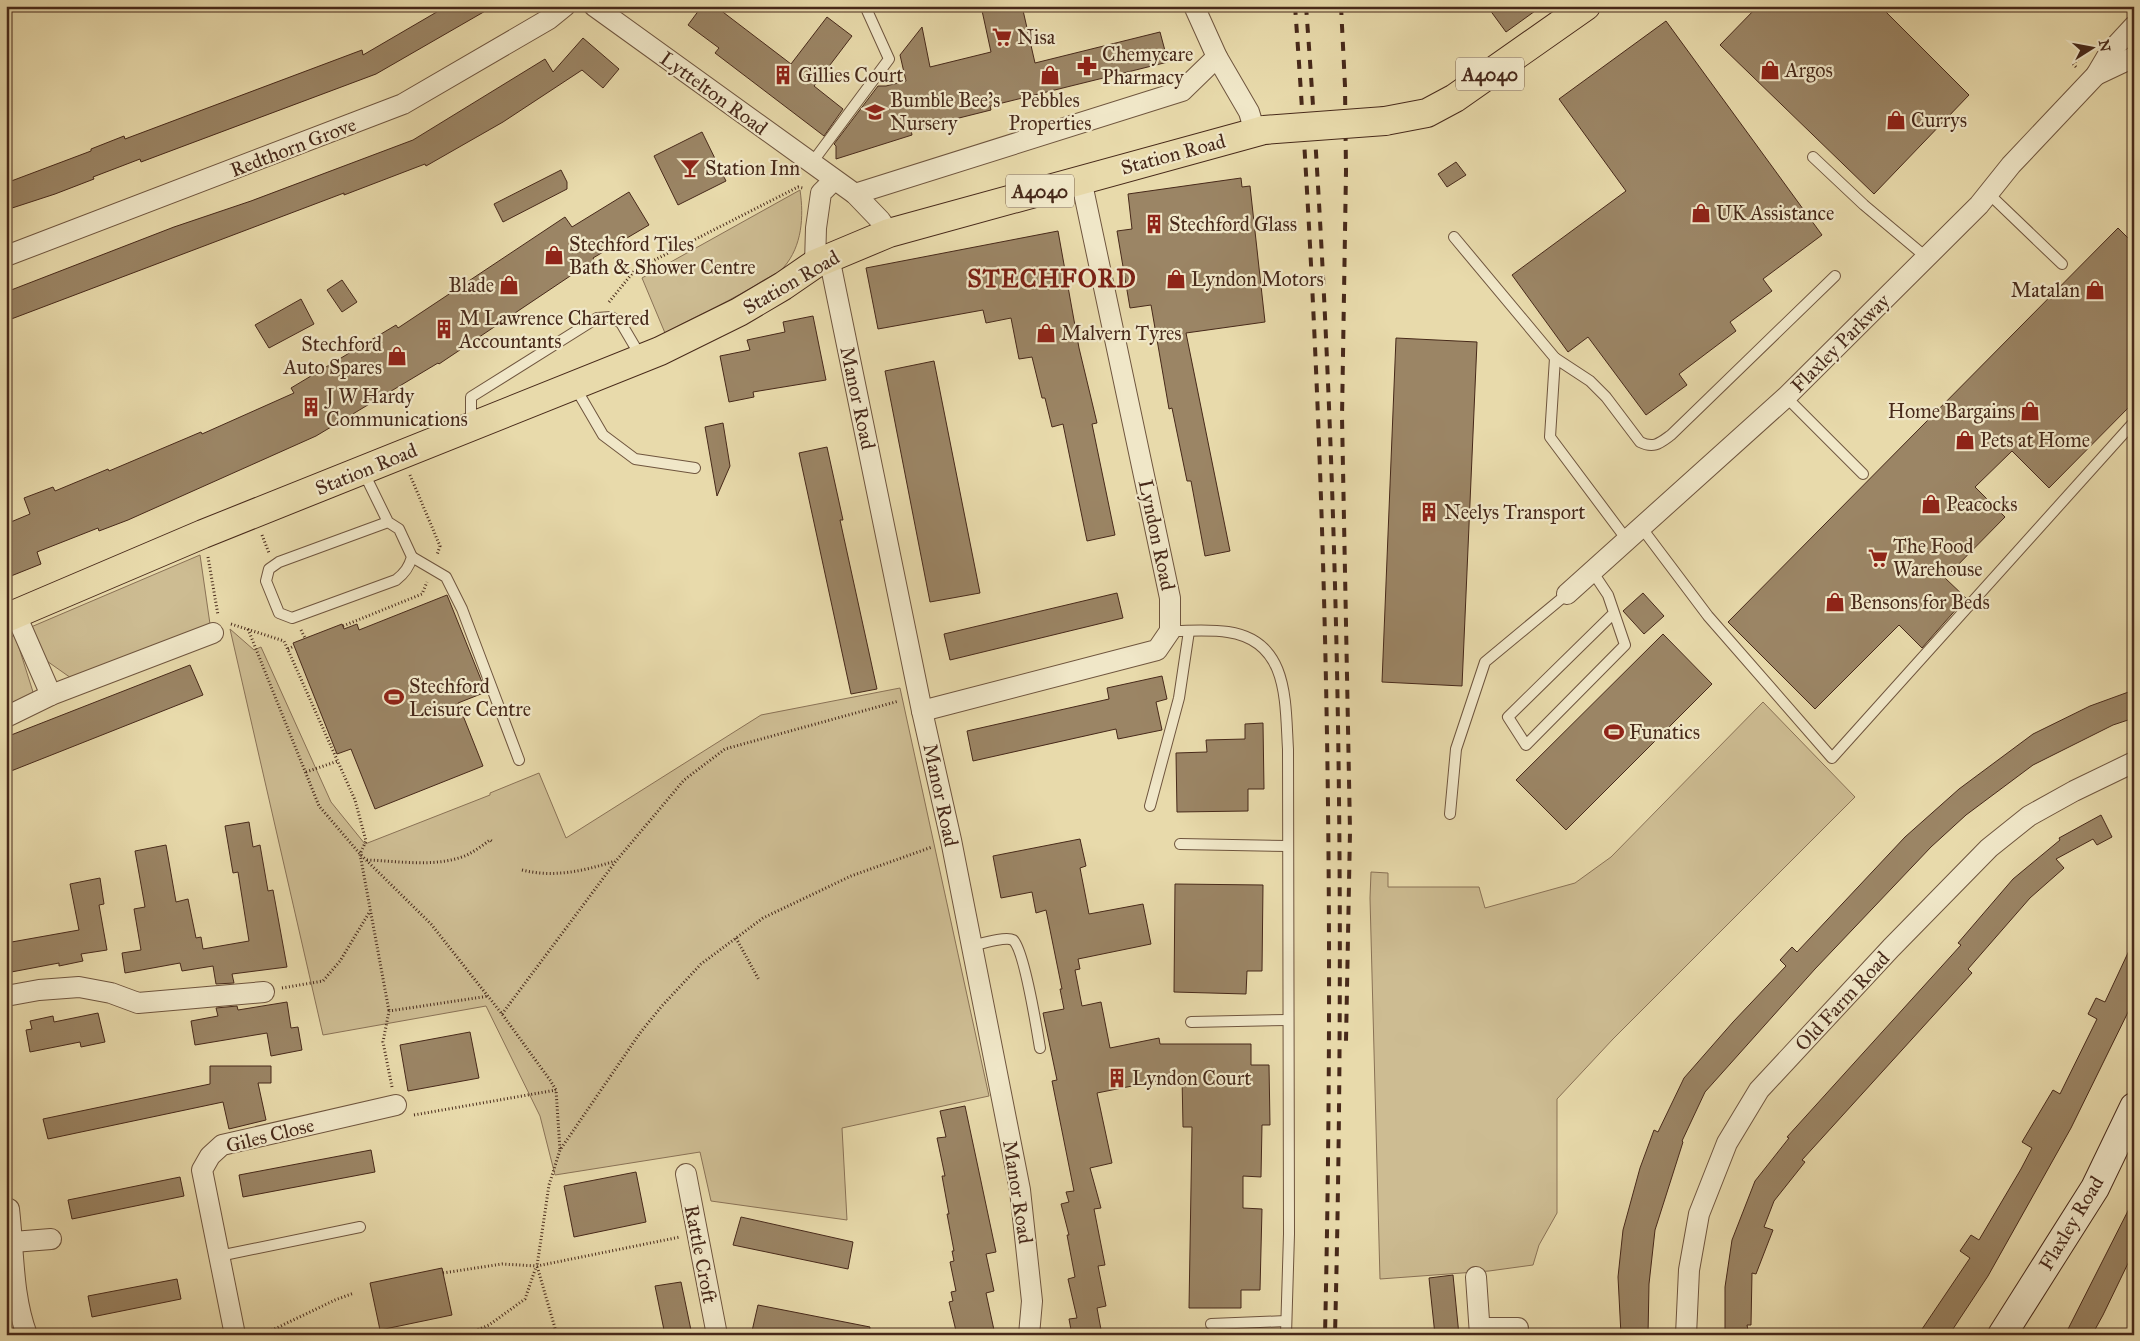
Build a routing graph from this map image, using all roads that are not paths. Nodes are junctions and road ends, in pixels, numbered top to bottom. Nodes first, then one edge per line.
1 (565, 6) edge
2 (594, 6) edge
3 (865, 6) edge
4 (1194, 6) edge
5 (1586, 6) edge
6 (2134, 26) edge
7 (1218, 57) junction
8 (2134, 57) edge
9 (2096, 75) junction
10 (1260, 131) junction
11 (1813, 157) dead end
12 (811, 164) junction
13 (1081, 180) junction
14 (827, 186) junction
15 (1988, 193) junction
16 (855, 194) junction
17 (890, 232) junction
18 (1454, 237) dead end
19 (6, 256) edge
20 (1926, 257) junction
21 (822, 261) junction
22 (2062, 264) dead end
23 (1835, 276) dead end
24 (641, 358) junction
25 (1555, 358) junction
26 (574, 386) junction
27 (1786, 397) junction
28 (2134, 422) edge
29 (470, 428) junction
30 (695, 468) dead end
31 (362, 470) junction
32 (1863, 474) dead end
33 (388, 522) junction
34 (1641, 527) junction
35 (1626, 540) junction
36 (412, 557) junction
37 (1592, 571) junction
38 (1567, 594) joint
39 (1614, 613) junction
40 (11, 617) edge
41 (219, 626) road end
42 (1180, 631) junction
43 (51, 695) junction
44 (921, 703) junction
45 (6, 717) edge
46 (519, 760) dead end
47 (2134, 762) edge
48 (1150, 806) dead end
49 (1450, 814) dead end
50 (1180, 844) dead end
51 (1287, 846) junction
52 (972, 946) junction
53 (264, 992) road end
54 (6, 996) edge
55 (1288, 1020) junction
56 (1191, 1022) dead end
57 (1040, 1048) dead end
58 (396, 1105) road end
59 (2134, 1107) edge
60 (686, 1174) dead end
61 (9, 1210) dead end
62 (360, 1227) dead end
63 (52, 1239) dead end
64 (13, 1242) junction
65 (219, 1256) junction
66 (1476, 1277) dead end
67 (1286, 1321) junction
68 (1211, 1324) dead end
69 (1518, 1328) dead end
70 (1480, 1331) edge
71 (27, 1335) edge
72 (235, 1335) edge
73 (717, 1335) edge
74 (1029, 1335) edge
75 (1286, 1335) edge
76 (1686, 1335) edge
77 (2002, 1335) edge

1 - 19 street, Redthorn Grove
2 - 12 street, Lyttelton Road
3 - 12 lane
4 - 7 street
5 - 10 main road, Station Road / A4040, bridge
6 - 9 street, Flaxley Parkway
7 - 10 street
7 - 16 street
8 - 9 street, Flaxley Parkway
9 - 15 street, Flaxley Parkway
10 - 13 main road, Station Road / A4040
11 - 20 lane
12 - 14 street, Lyttelton Road
13 - 17 main road, Station Road / A4040
13 - 42 street, Lyndon Road
14 - 16 street, Lyttelton Road
14 - 21 street
15 - 20 street, Flaxley Parkway
15 - 22 lane
16 - 17 street, Lyttelton Road
17 - 21 main road, Station Road / A4040
18 - 25 lane
20 - 27 street, Flaxley Parkway
21 - 24 main road, Station Road / A4040
21 - 44 street, Manor Road
23 - 25 lane
24 - 26 main road, Station Road / A4040
24 - 29 lane
25 - 35 lane
26 - 29 main road, Station Road / A4040
26 - 30 lane
27 - 32 lane
27 - 34 street, Flaxley Parkway
28 - 34 lane
29 - 31 main road, Station Road / A4040
31 - 33 lane
31 - 40 main road, Station Road / A4040
33 - 36 lane
33 - 36 lane
34 - 35 street, Flaxley Parkway
35 - 37 street, Flaxley Parkway
36 - 46 lane
37 - 38 street, Flaxley Parkway
37 - 39 lane
38 - 49 lane
39 - 39 lane
40 - 43 street
41 - 43 street
42 - 44 street
42 - 48 lane
42 - 51 lane
43 - 45 street
44 - 52 street, Manor Road
47 - 76 street, Old Farm Road
50 - 51 lane
51 - 55 lane
52 - 57 lane
52 - 74 street, Manor Road
53 - 54 street
55 - 56 lane
55 - 67 lane
58 - 65 street, Giles Close
59 - 77 street, Flaxley Road
60 - 73 street, Rattle Croft
61 - 64 street
62 - 65 lane
63 - 64 street
64 - 71 street
65 - 72 street, Giles Close
66 - 70 street
67 - 68 lane
67 - 75 lane
69 - 70 street

